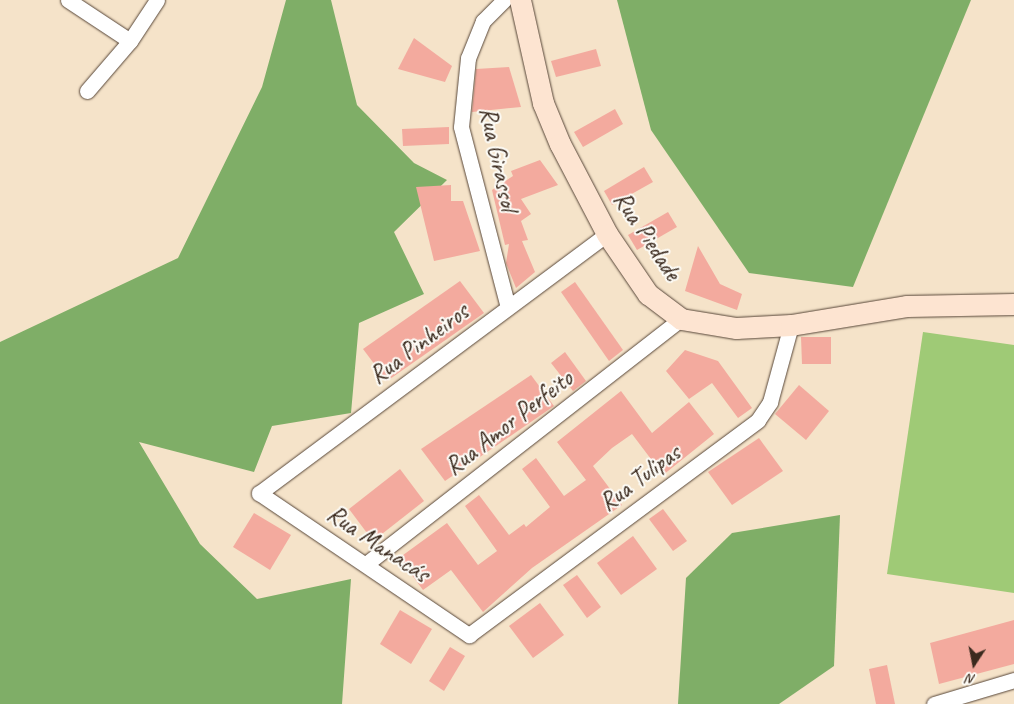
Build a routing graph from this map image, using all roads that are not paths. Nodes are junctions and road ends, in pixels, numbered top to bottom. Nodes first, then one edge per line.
1 (68, 0) edge
2 (158, 0) edge
3 (504, 0) edge
4 (520, 0) edge
5 (130, 41) junction
6 (87, 91) dead end
7 (607, 234) junction
8 (1014, 304) edge
9 (508, 307) junction
10 (681, 319) junction
11 (791, 325) junction
12 (259, 493) joint
13 (366, 564) junction
14 (469, 635) joint
15 (1014, 680) edge
16 (970, 699) edge
17 (934, 704) edge

1 - 5 street
2 - 5 street
3 - 9 street, Rua Girassol
4 - 7 street, Rua Piedade
5 - 6 street
7 - 9 street, Rua Pinheiros
7 - 10 street, Rua Piedade
8 - 11 street, Rua Piedade
9 - 12 street, Rua Pinheiros
10 - 11 street, Rua Piedade
10 - 13 street, Rua Amor Perfeito
11 - 14 street, Rua Tulipas
12 - 13 street, Rua Manacás
13 - 14 street, Rua Manacás
15 - 16 street
16 - 17 street

